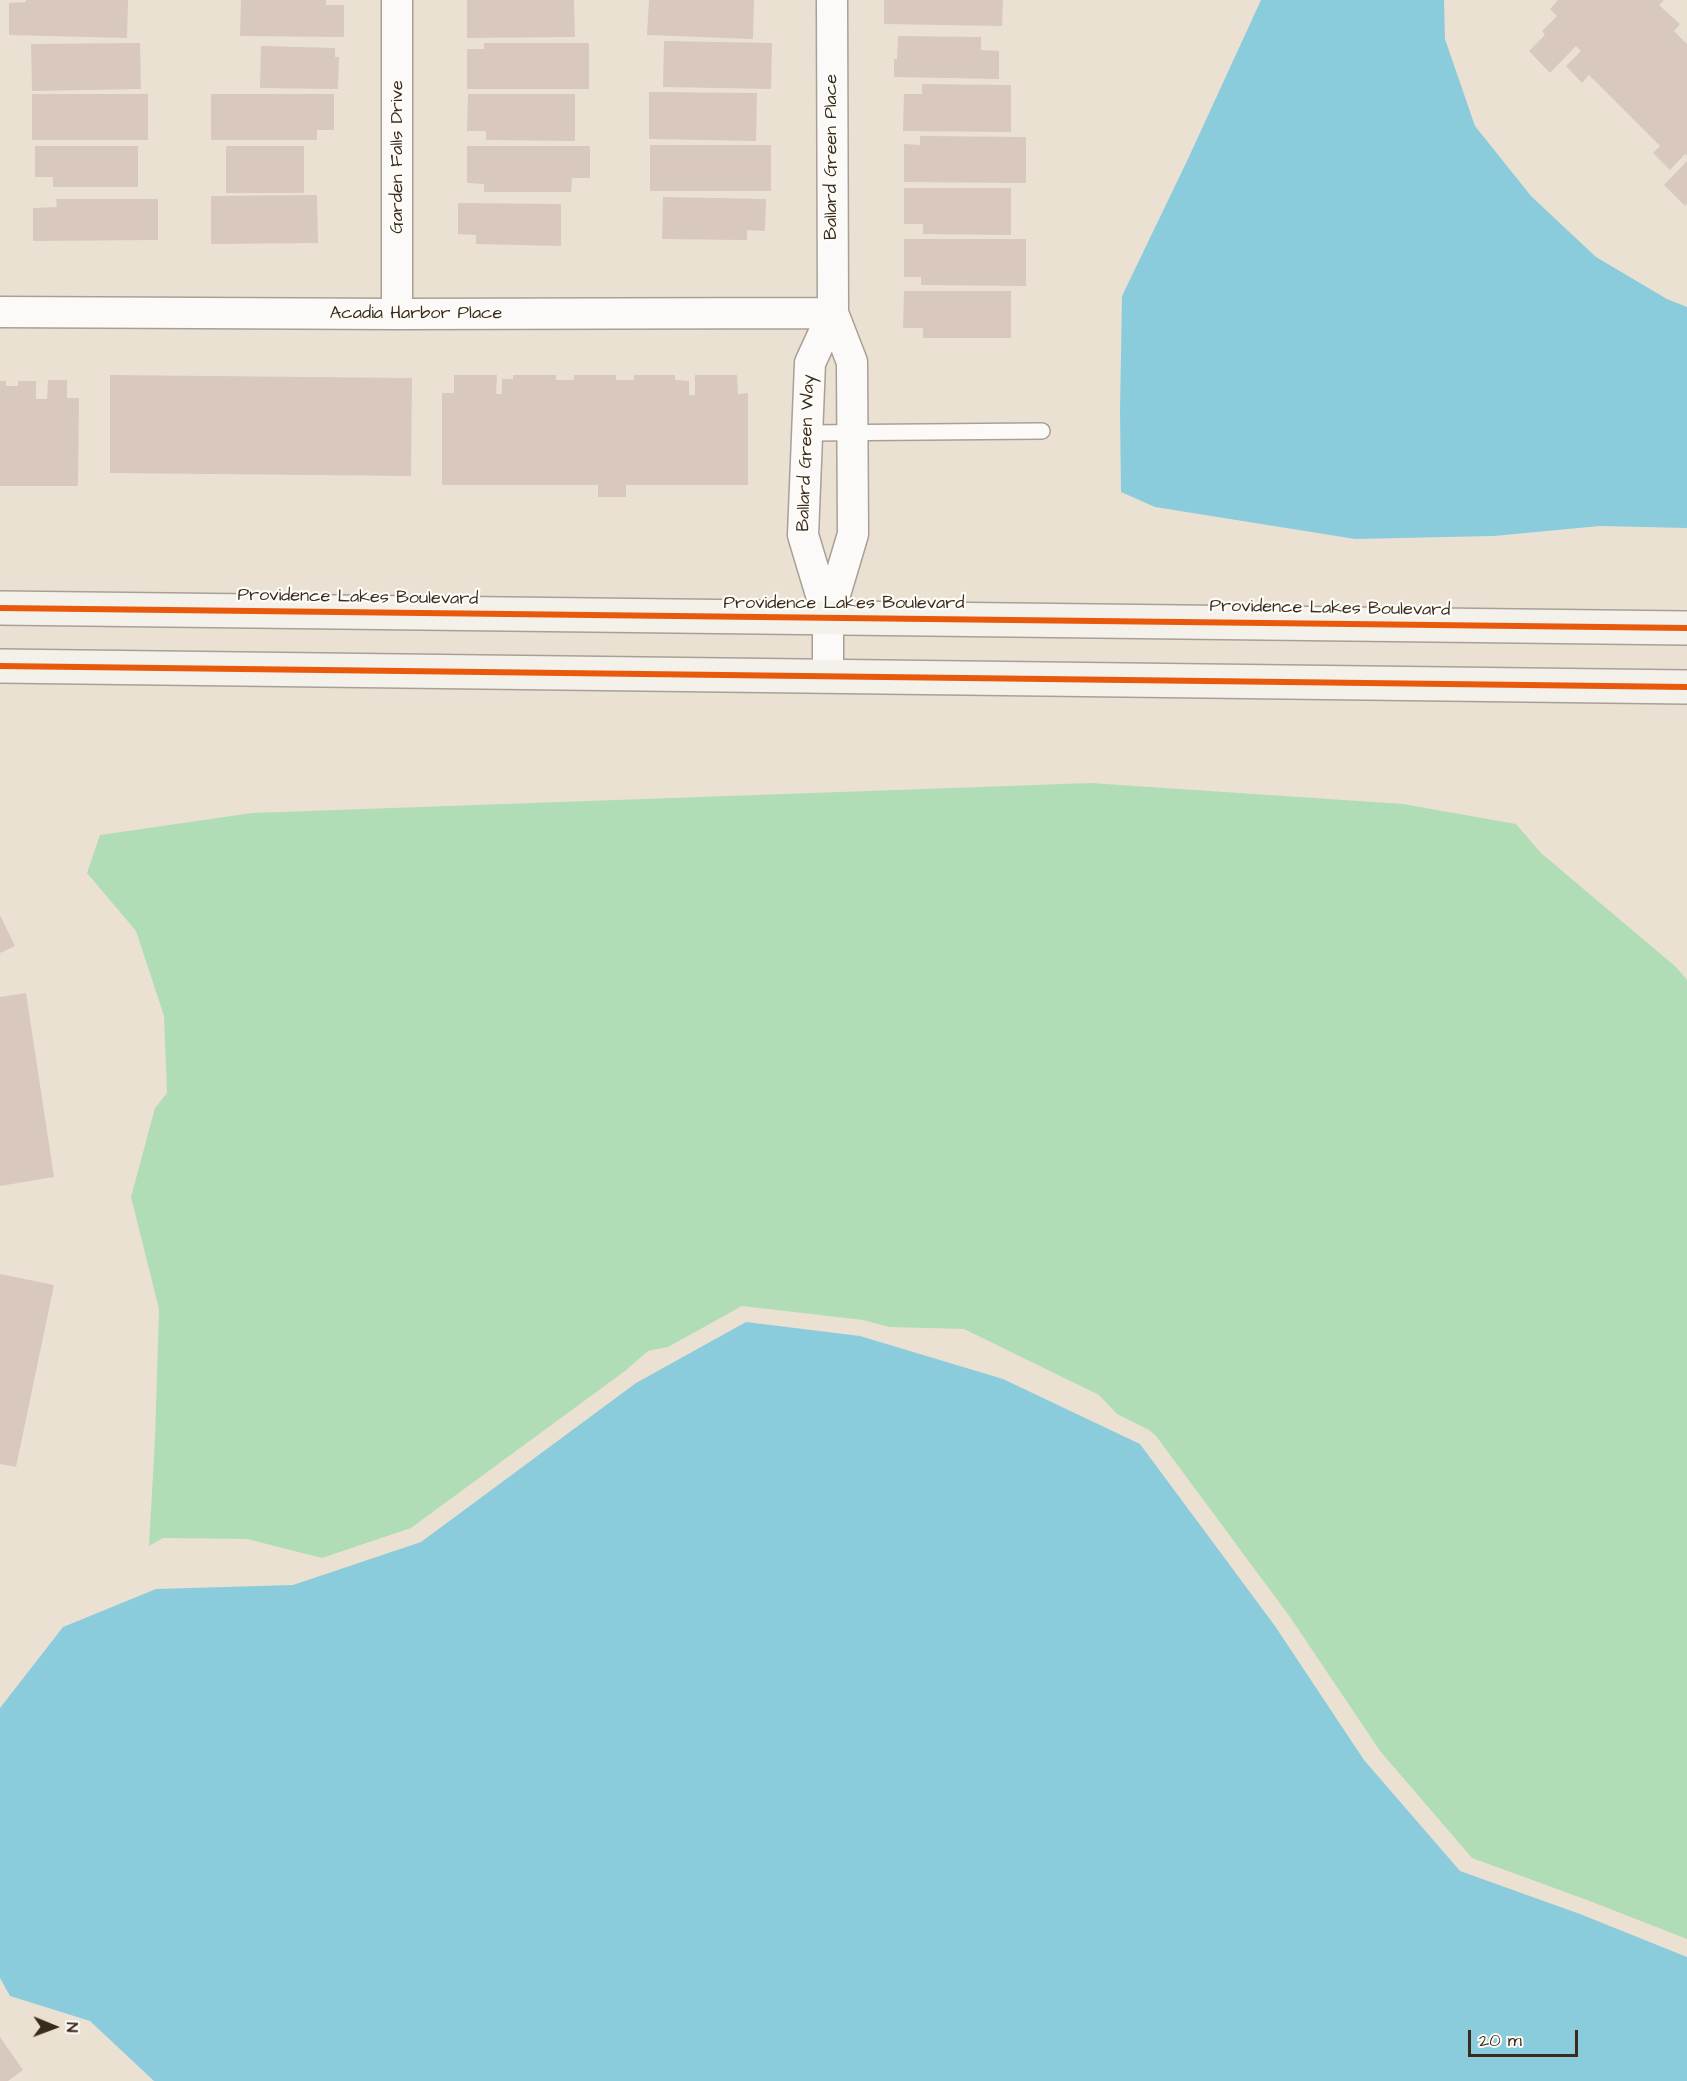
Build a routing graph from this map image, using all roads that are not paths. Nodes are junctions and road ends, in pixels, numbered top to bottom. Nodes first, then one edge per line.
1 (398, 0) edge
2 (832, 0) edge
3 (0, 312) edge
4 (833, 313) junction
5 (397, 314) junction
6 (1042, 431) dead end
7 (853, 432) junction
8 (808, 433) junction
9 (0, 608) edge
10 (828, 618) junction
11 (1687, 628) edge
12 (0, 666) edge
13 (828, 676) junction
14 (1687, 687) edge

1 - 5 street, Garden Falls Drive
2 - 4 street, Ballard Green Place
3 - 5 street, Acadia Harbor Place
4 - 5 street, Acadia Harbor Place
4 - 7 street, Ballard Green Way
4 - 8 street, Ballard Green Way
6 - 7 lane
7 - 8 lane
7 - 10 street, Ballard Green Way
8 - 10 street, Ballard Green Way
9 - 10 street, Providence Lakes Boulevard
10 - 11 street, Providence Lakes Boulevard
10 - 13 street, Ballard Green Way
12 - 13 street
13 - 14 street

